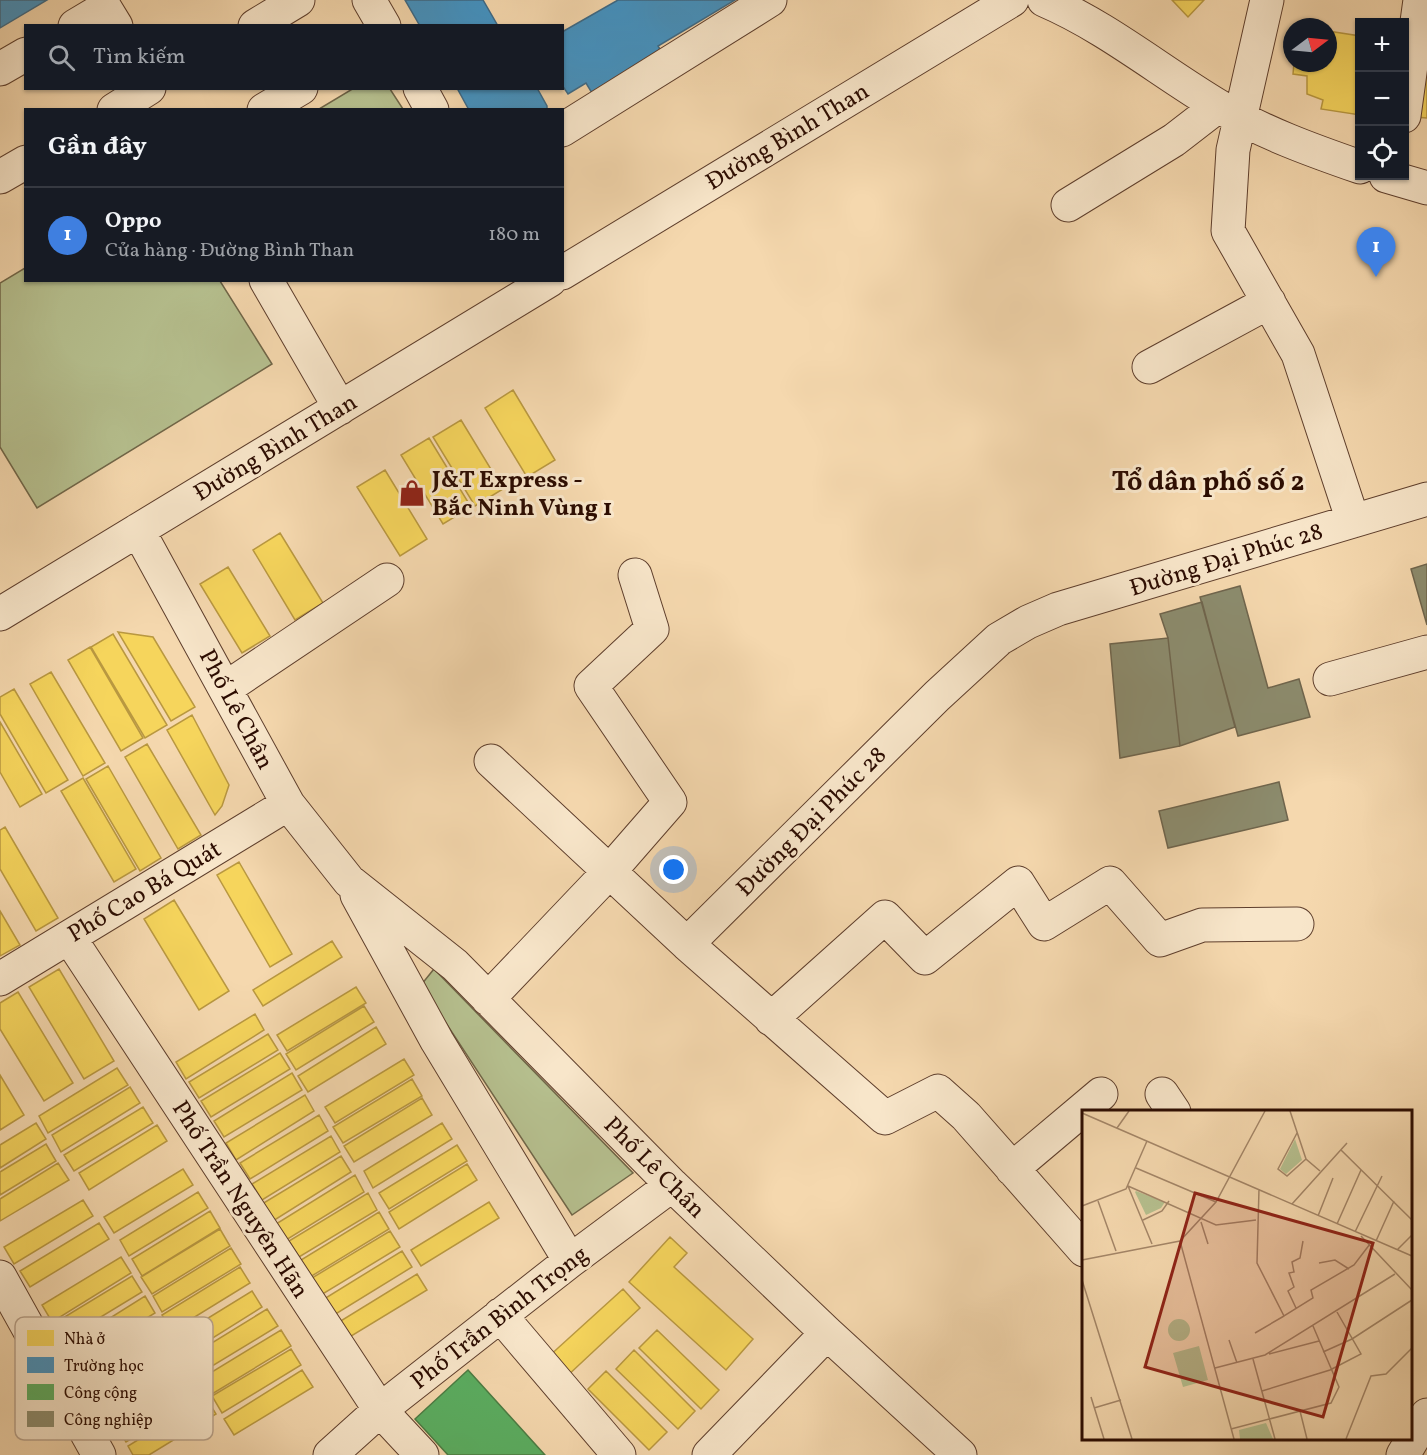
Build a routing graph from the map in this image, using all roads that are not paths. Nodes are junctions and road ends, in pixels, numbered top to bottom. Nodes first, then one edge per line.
1 (298, 0) edge
2 (369, 0) edge
3 (770, 0) edge
4 (1012, 0) edge
5 (1044, 0) edge
6 (1267, 0) edge
7 (1420, 0) edge
8 (107, 11) edge
9 (79, 24) edge
10 (258, 24) edge
11 (383, 24) edge
12 (24, 55) edge
13 (0, 69) edge
14 (1409, 80) edge
15 (148, 90) edge
16 (152, 90) edge
17 (299, 90) edge
18 (421, 90) edge
19 (117, 108) edge
20 (164, 108) edge
21 (267, 108) edge
22 (431, 108) edge
23 (1229, 112) junction
24 (564, 129) edge
25 (24, 163) edge
26 (1355, 165) edge
27 (0, 177) edge
28 (1068, 205) dead end
29 (564, 272) edge
30 (267, 282) edge
31 (547, 282) edge
32 (1269, 302) junction
33 (1149, 367) dead end
34 (340, 408) junction
35 (1427, 499) edge
36 (1353, 521) junction
37 (138, 530) junction
38 (635, 575) dead end
39 (387, 580) dead end
40 (0, 614) edge
41 (1427, 652) edge
42 (1330, 679) dead end
43 (226, 688) junction
44 (491, 761) dead end
45 (288, 804) junction
46 (609, 872) junction
47 (349, 881) junction
48 (1297, 924) dead end
49 (69, 937) junction
50 (687, 945) junction
51 (0, 979) edge
52 (488, 999) junction
53 (771, 1018) junction
54 (1101, 1094) dead end
55 (1082, 1110) edge
56 (1082, 1110) edge
57 (1012, 1169) junction
58 (672, 1185) junction
59 (1082, 1249) edge
60 (570, 1261) junction
61 (0, 1277) edge
62 (500, 1315) junction
63 (22, 1317) edge
64 (827, 1333) junction
65 (380, 1410) junction
66 (91, 1440) edge
67 (99, 1455) edge
68 (330, 1455) edge
69 (422, 1455) edge
70 (619, 1455) edge
71 (709, 1455) edge
72 (960, 1455) edge

1 - 10 street
2 - 11 street
3 - 24 street
4 - 29 street, Đường Bình Than
5 - 23 street
6 - 23 street
7 - 14 street
8 - 9 street
12 - 13 street
15 - 19 street
16 - 20 street
17 - 21 street
18 - 22 street
23 - 26 street
23 - 28 street
23 - 32 street
25 - 27 street
30 - 34 street
31 - 34 street, Đường Bình Than
32 - 33 street
32 - 36 street
34 - 37 street, Đường Bình Than
35 - 36 street, Đường Đại Phúc 28
36 - 50 street, Đường Đại Phúc 28
37 - 40 street, Đường Bình Than
37 - 43 street, Phố Lê Chân
38 - 46 street
39 - 43 street
41 - 42 street
43 - 45 street, Phố Lê Chân
44 - 46 street
45 - 47 street, Phố Lê Chân
45 - 49 street, Phố Cao Bá Quát
46 - 50 street
46 - 52 street
47 - 52 street, Phố Lê Chân
47 - 60 street, Phố Lê Chân
48 - 53 street
49 - 51 street, Phố Cao Bá Quát
49 - 65 street, Phố Trần Nguyên Hãn
50 - 53 street
52 - 58 street, Phố Lê Chân
53 - 57 street
54 - 56 street
55 - 57 street
57 - 59 street
58 - 60 street, Phố Trần Bình Trọng
58 - 64 street, Phố Lê Chân
60 - 62 street, Phố Trần Bình Trọng
61 - 63 street
62 - 65 street, Phố Trần Bình Trọng
62 - 70 street
64 - 71 street
64 - 72 street, Phố Lê Chân
65 - 68 street, Phố Trần Bình Trọng
65 - 69 street, Phố Trần Nguyên Hãn
66 - 67 street

